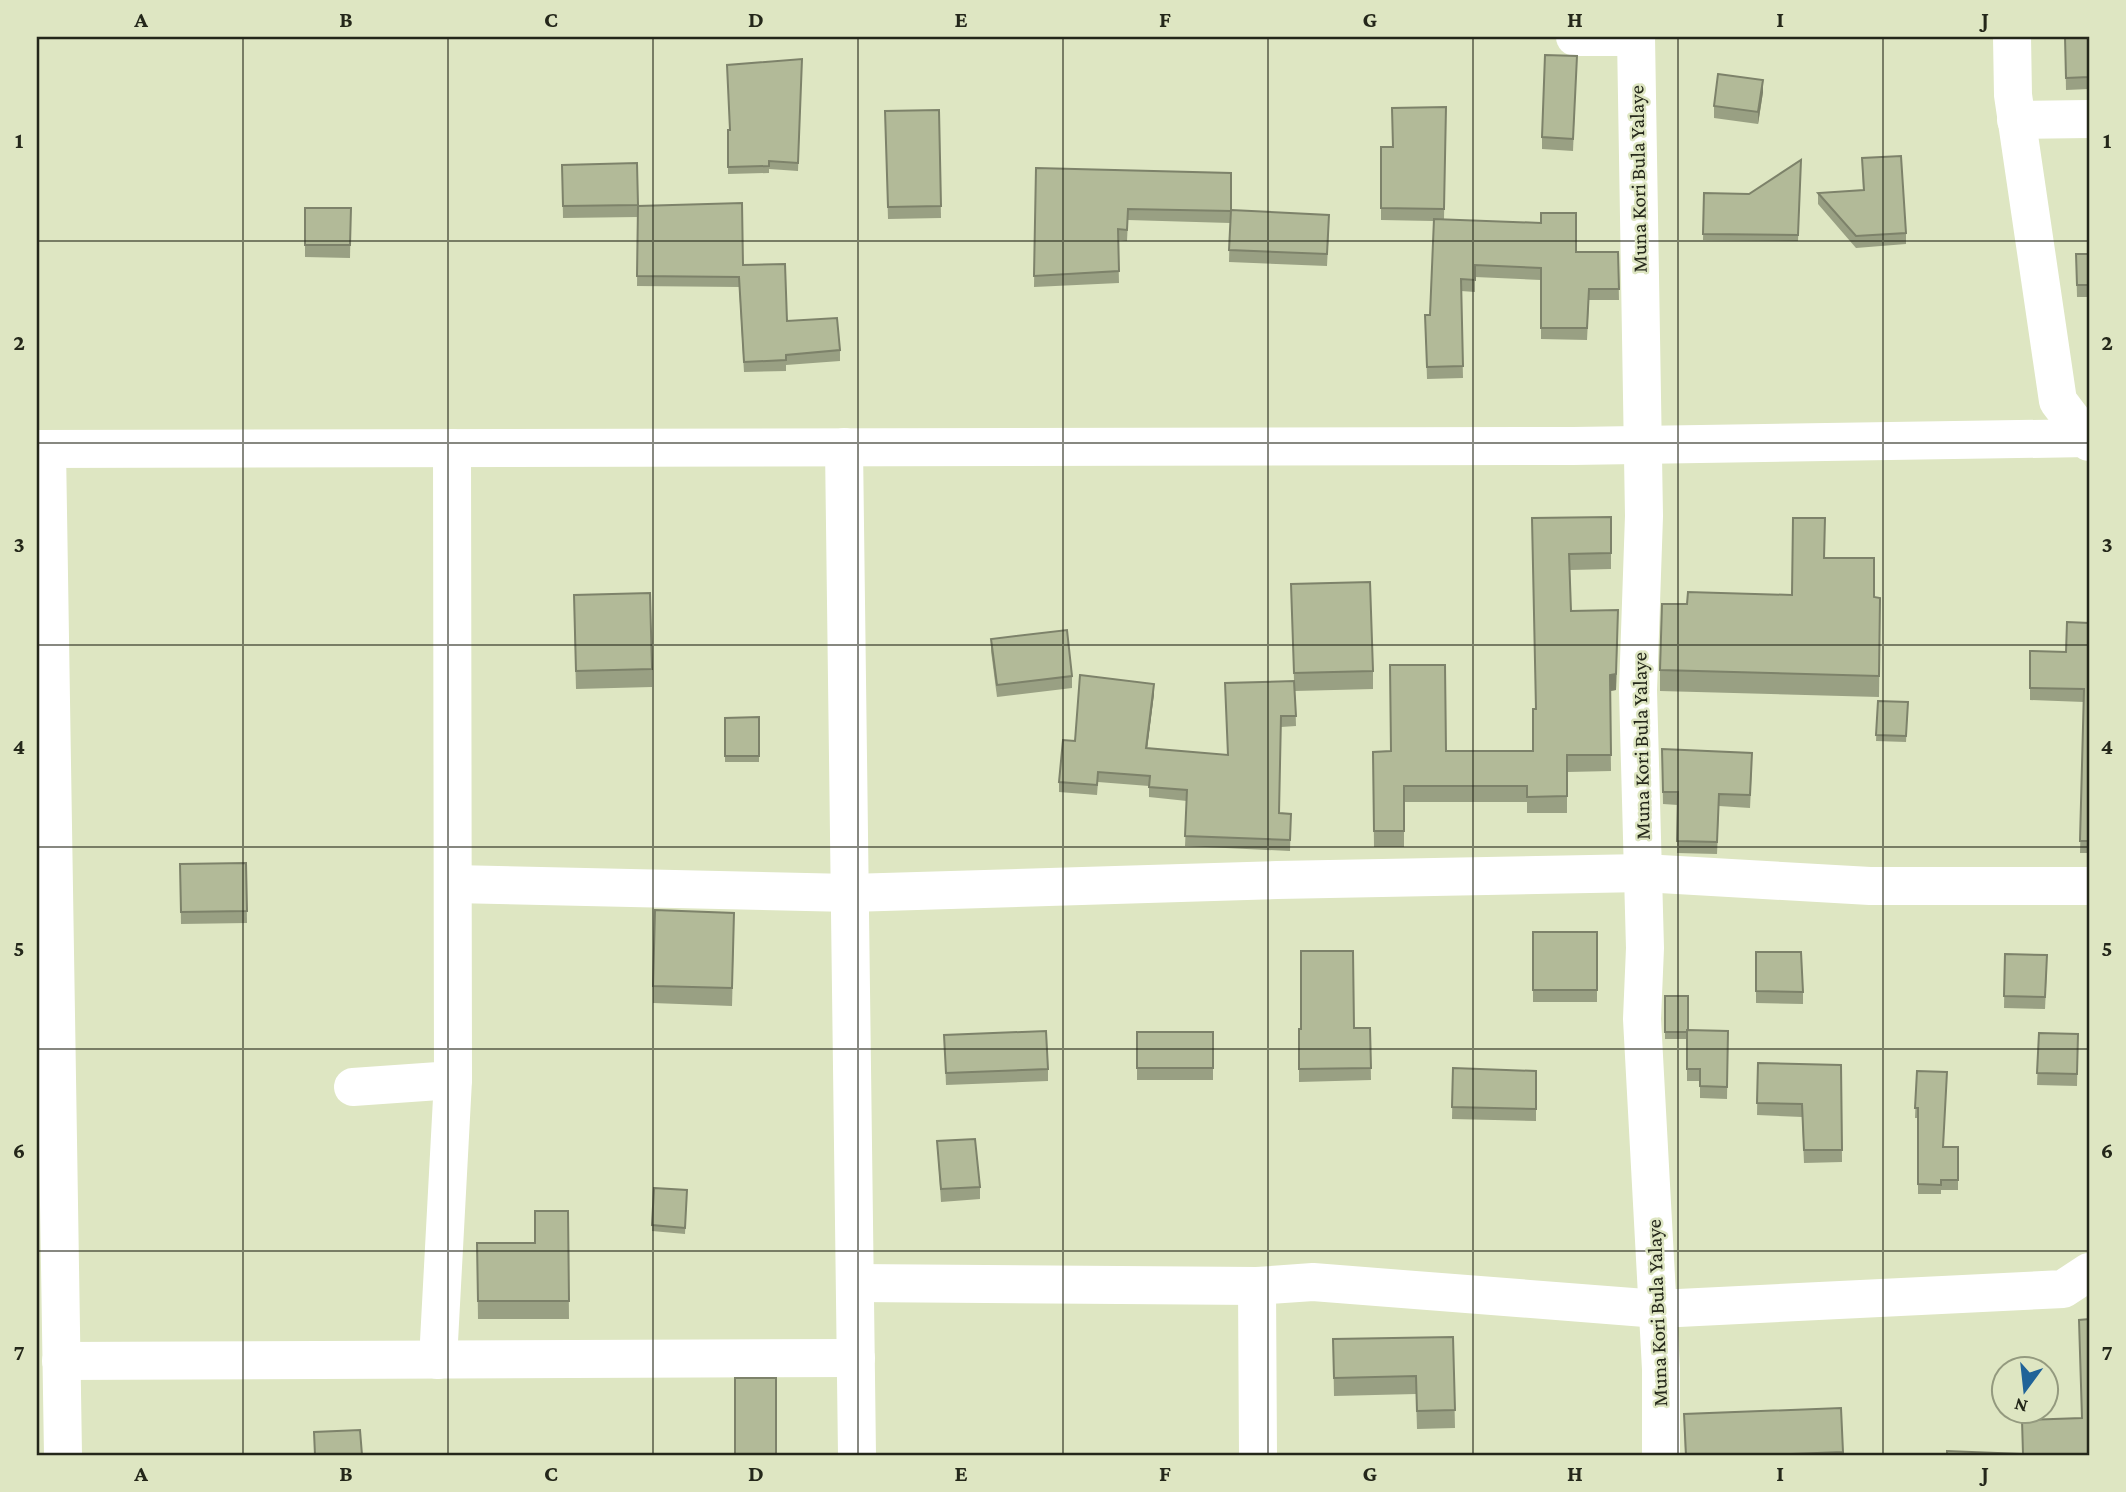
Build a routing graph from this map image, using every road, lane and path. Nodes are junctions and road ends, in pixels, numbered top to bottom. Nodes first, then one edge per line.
1 (1575, 37) edge
2 (1636, 37) edge
3 (2012, 37) edge
4 (2089, 119) edge
5 (2016, 120) junction
6 (2088, 439) edge
7 (1642, 445) junction
8 (844, 447) junction
9 (452, 448) junction
10 (42, 449) edge
11 (1643, 873) junction
12 (453, 884) junction
13 (2089, 886) edge
14 (850, 893) junction
15 (453, 1080) junction
16 (353, 1087) dead end
17 (2089, 1272) edge
18 (855, 1283) junction
19 (1257, 1286) junction
20 (1658, 1309) junction
21 (856, 1358) junction
22 (438, 1360) junction
23 (61, 1361) junction
24 (63, 1455) edge
25 (857, 1455) edge
26 (1258, 1455) edge
27 (1661, 1455) edge

1 - 2 street
2 - 7 street, Muna Kori Bula Yalaye
3 - 5 street
4 - 5 street
5 - 6 street
6 - 7 street
7 - 8 street
7 - 11 street, Muna Kori Bula Yalaye
8 - 9 street
8 - 14 street
9 - 10 street
9 - 12 street
10 - 23 street
11 - 13 street
11 - 14 street
11 - 20 street, Muna Kori Bula Yalaye
12 - 14 street
12 - 15 street
14 - 18 street
15 - 16 street
15 - 22 street
17 - 20 street
18 - 19 street
18 - 21 street
19 - 20 street
19 - 26 street
20 - 27 street, Muna Kori Bula Yalaye
21 - 22 street
21 - 25 street
22 - 23 street
23 - 24 street

